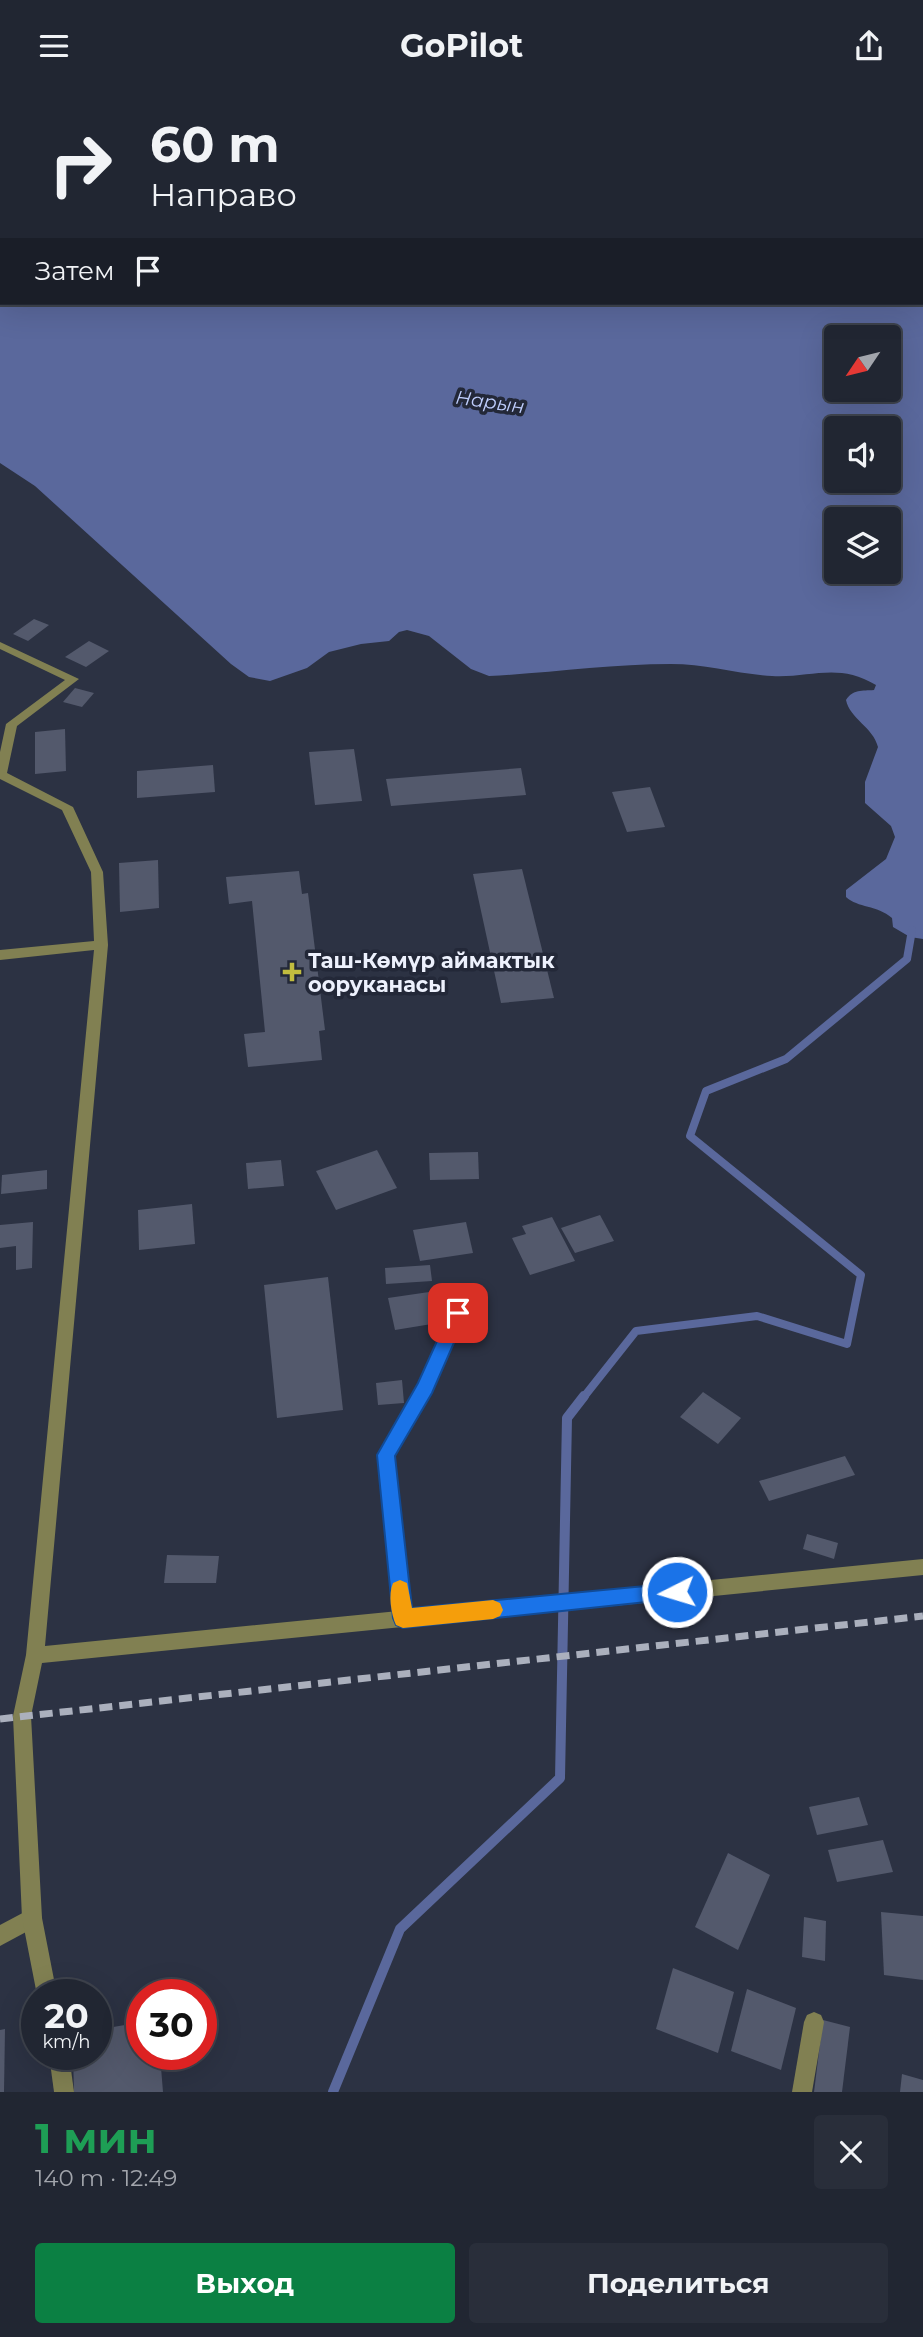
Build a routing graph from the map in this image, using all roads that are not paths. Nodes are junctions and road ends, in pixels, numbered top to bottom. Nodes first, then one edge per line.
1 (0, 645) edge
2 (0, 774) edge
3 (101, 945) junction
4 (0, 955) edge
5 (458, 1313) dead end
6 (923, 1567) edge
7 (403, 1618) junction
8 (35, 1655) junction
9 (32, 1918) junction
10 (0, 1936) edge
11 (44, 1979) edge
12 (814, 2022) dead end
13 (61, 2070) edge
14 (64, 2092) edge
15 (802, 2092) edge

1 - 2 street
2 - 3 street
3 - 4 street
3 - 8 street
5 - 7 street
6 - 7 street
7 - 8 street
8 - 9 street
9 - 10 street
9 - 11 street
12 - 15 street
13 - 14 street

